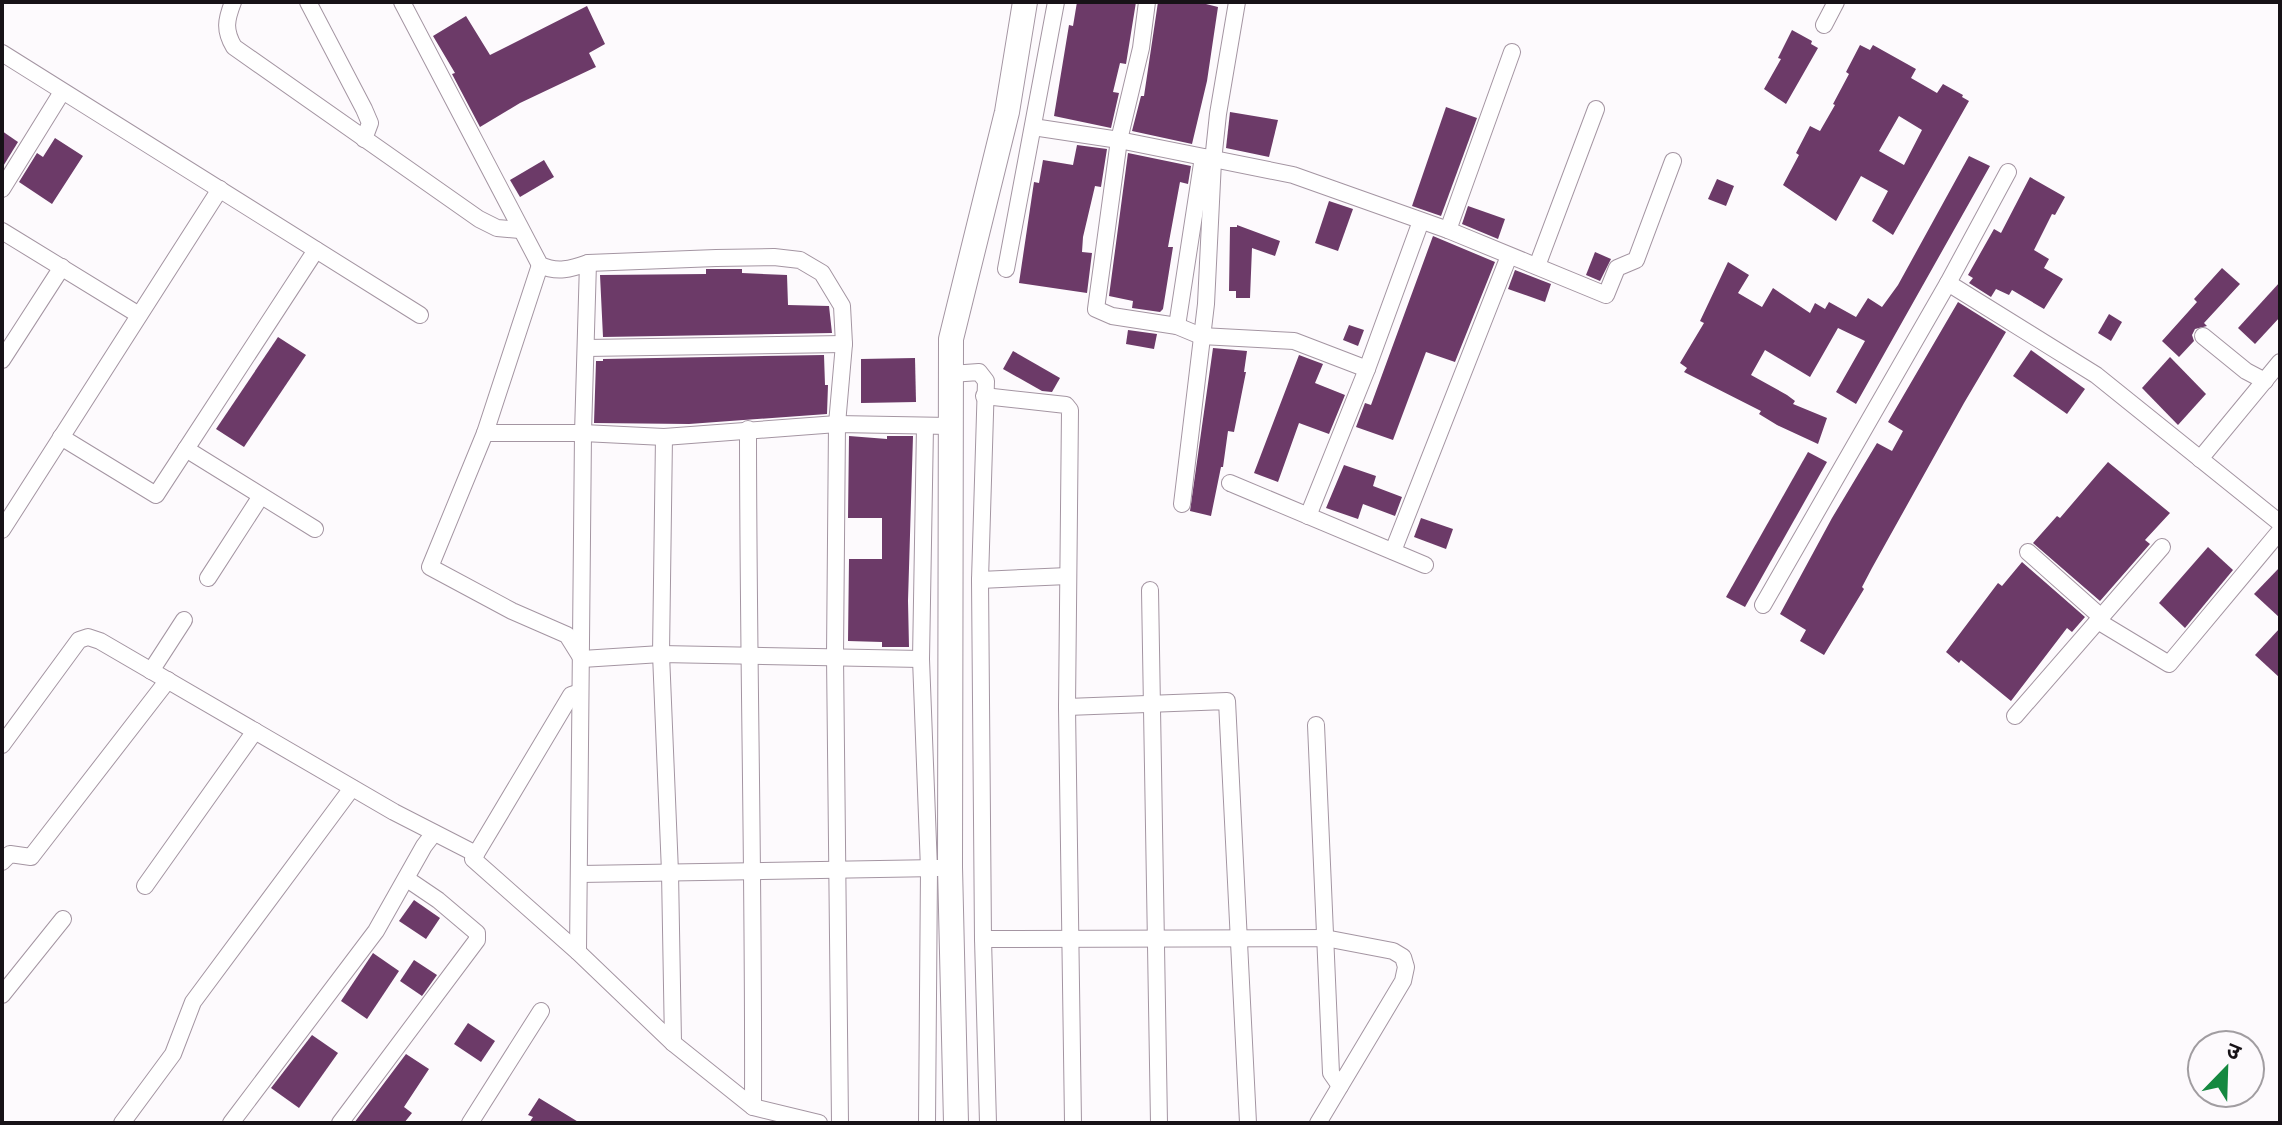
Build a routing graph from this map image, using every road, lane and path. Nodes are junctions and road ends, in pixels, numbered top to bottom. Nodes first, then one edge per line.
1 (233, 2) edge
2 (308, 2) edge
3 (402, 2) edge
4 (1025, 2) edge
5 (1056, 2) edge
6 (1147, 2) edge
7 (1237, 2) edge
8 (1836, 2) edge
9 (1824, 25) dead end
10 (1512, 52) dead end
11 (2, 53) edge
12 (62, 92) junction
13 (1596, 109) dead end
14 (1033, 127) junction
15 (364, 139) junction
16 (1119, 140) junction
17 (1208, 159) junction
18 (1673, 161) dead end
19 (2008, 172) dead end
20 (2, 189) edge
21 (220, 189) junction
22 (1421, 221) junction
23 (520, 230) junction
24 (1448, 230) junction
25 (2, 231) edge
26 (316, 250) junction
27 (1509, 256) junction
28 (588, 263) junction
29 (540, 265) junction
30 (1537, 266) junction
31 (62, 267) junction
32 (1006, 269) dead end
33 (1948, 283) junction
34 (139, 315) junction
35 (420, 315) dead end
36 (1177, 326) junction
37 (1201, 336) junction
38 (2203, 336) dead end
39 (844, 344) junction
40 (586, 348) junction
41 (2, 360) edge
42 (2280, 362) edge
43 (1367, 369) junction
44 (951, 374) junction
45 (2265, 381) junction
46 (984, 396) junction
47 (837, 424) junction
48 (937, 426) junction
49 (748, 429) junction
50 (485, 433) junction
51 (583, 433) junction
52 (61, 437) junction
53 (664, 437) junction
54 (186, 449) junction
55 (2200, 459) junction
56 (1230, 483) dead end
57 (261, 496) junction
58 (1182, 504) dead end
59 (1308, 516) junction
60 (2280, 523) edge
61 (315, 529) dead end
62 (2, 530) edge
63 (2280, 531) edge
64 (2162, 547) dead end
65 (1393, 551) junction
66 (2028, 552) dead end
67 (1425, 565) dead end
68 (1068, 576) junction
69 (208, 578) dead end
70 (980, 580) junction
71 (1150, 590) dead end
72 (1763, 605) dead end
73 (2100, 616) junction
74 (184, 620) dead end
75 (661, 654) junction
76 (748, 656) junction
77 (835, 656) junction
78 (582, 659) junction
79 (921, 659) junction
80 (151, 671) junction
81 (168, 680) junction
82 (580, 692) junction
83 (1151, 704) junction
84 (1067, 707) junction
85 (2015, 716) dead end
86 (1316, 725) dead end
87 (255, 731) junction
88 (2, 745) edge
89 (352, 788) junction
90 (434, 833) junction
91 (476, 854) junction
92 (2, 862) edge
93 (940, 868) junction
94 (838, 870) junction
95 (754, 871) junction
96 (670, 872) junction
97 (580, 874) junction
98 (407, 879) junction
99 (145, 886) dead end
100 (63, 919) dead end
101 (1155, 938) junction
102 (1240, 938) junction
103 (1325, 938) junction
104 (983, 939) junction
105 (1071, 939) junction
106 (578, 952) junction
107 (2, 995) edge
108 (541, 1011) dead end
109 (673, 1043) junction
110 (1340, 1086) junction
111 (753, 1107) junction
112 (122, 1123) edge
113 (231, 1123) edge
114 (340, 1123) edge
115 (470, 1123) edge
116 (819, 1123) edge
117 (840, 1123) edge
118 (927, 1123) edge
119 (956, 1123) edge
120 (988, 1123) edge
121 (1073, 1123) edge
122 (1159, 1123) edge
123 (1248, 1123) edge
124 (1318, 1123) edge

1 - 15 street
2 - 15 street
3 - 23 street
4 - 44 street
5 - 14 street
6 - 16 street
7 - 17 street
8 - 9 street
10 - 24 street
11 - 12 street
12 - 20 street
12 - 21 street
13 - 30 street
14 - 16 street
14 - 32 street
15 - 23 street
16 - 17 street
16 - 36 street
17 - 22 street
17 - 36 street
17 - 37 street
18 - 30 street
19 - 33 street
21 - 26 street
21 - 34 street
22 - 24 street
22 - 43 street
23 - 29 street
24 - 27 street
25 - 31 street
26 - 35 street
26 - 54 street
27 - 30 street
27 - 65 street
28 - 29 street
28 - 39 street
28 - 40 street
29 - 50 street
31 - 34 street
31 - 41 street
33 - 55 street
33 - 72 street
34 - 52 street
36 - 37 street
37 - 43 street
37 - 58 street
38 - 45 street
39 - 40 street
39 - 47 street
40 - 51 street
42 - 45 street
43 - 59 street
44 - 46 street
44 - 48 street
45 - 55 street
46 - 68 street
46 - 70 street
47 - 48 street
47 - 49 street
47 - 77 street
48 - 79 street
48 - 93 street
49 - 53 street
49 - 76 street
50 - 51 street
50 - 78 street
51 - 53 street
51 - 78 street
52 - 54 street
52 - 62 street
53 - 75 street
54 - 57 street
55 - 60 street
56 - 59 street
57 - 61 street
57 - 69 street
59 - 65 street
63 - 73 street
64 - 73 street
65 - 67 street
66 - 73 street
68 - 70 street
68 - 84 street
70 - 104 street
71 - 83 street
73 - 85 street
74 - 80 street
75 - 76 street
75 - 78 street
75 - 96 street
76 - 77 street
76 - 95 street
77 - 79 street
77 - 94 street
78 - 82 street
79 - 93 street
80 - 81 street
80 - 88 street
81 - 87 street
81 - 92 street
82 - 91 street
82 - 97 street
83 - 84 street
83 - 101 street
83 - 102 street
84 - 105 street
86 - 103 street
87 - 89 street
87 - 99 street
89 - 90 street
89 - 112 street
90 - 91 street
90 - 98 street
91 - 106 street
93 - 94 street
93 - 118 street
93 - 119 street
94 - 95 street
94 - 117 street
95 - 96 street
95 - 111 street
96 - 97 street
96 - 109 street
97 - 106 street
98 - 113 street
98 - 114 street
100 - 107 street
101 - 102 street
101 - 105 street
101 - 122 street
102 - 103 street
102 - 123 street
103 - 110 street
103 - 110 street
104 - 105 street
104 - 120 street
105 - 121 street
106 - 109 street
108 - 115 street
109 - 111 street
110 - 124 street
111 - 116 street

